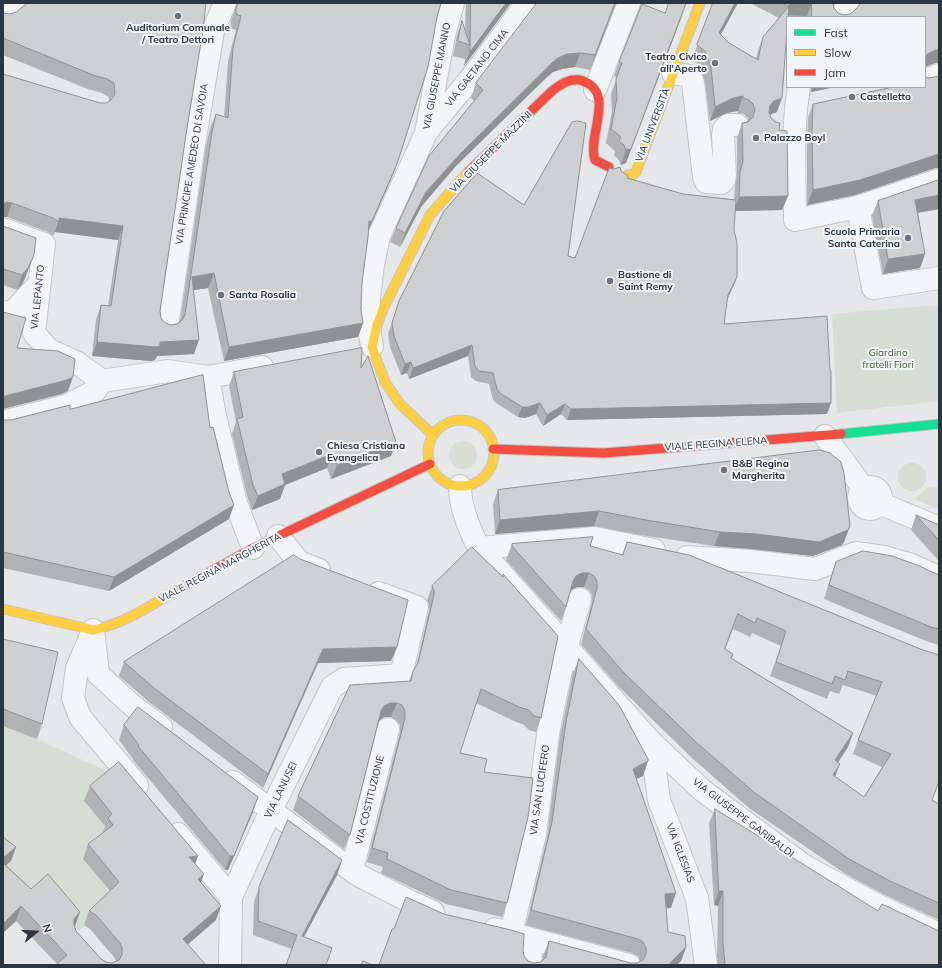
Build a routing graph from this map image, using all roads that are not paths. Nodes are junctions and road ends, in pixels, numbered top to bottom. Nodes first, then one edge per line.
1 (22, 3) edge
2 (225, 3) edge
3 (453, 3) edge
4 (527, 3) edge
5 (629, 3) edge
6 (700, 3) edge
7 (852, 3) edge
8 (3, 16) edge
9 (841, 16) edge
10 (673, 73) junction
11 (939, 76) edge
12 (926, 80) edge
13 (799, 88) edge
14 (595, 90) junction
15 (819, 104) edge
16 (790, 124) junction
17 (737, 125) dead end
18 (426, 133) junction
19 (609, 167) edge
20 (628, 175) edge
21 (939, 180) edge
22 (858, 207) junction
23 (3, 229) edge
24 (939, 278) edge
25 (39, 284) junction
26 (3, 312) edge
27 (167, 327) edge
28 (364, 348) junction
29 (278, 364) edge
30 (208, 377) junction
31 (102, 381) junction
32 (3, 422) edge
33 (939, 424) edge
34 (434, 435) junction
35 (825, 436) junction
36 (493, 448) junction
37 (430, 464) junction
38 (460, 486) junction
39 (933, 525) edge
40 (278, 536) junction
41 (253, 548) junction
42 (479, 548) junction
43 (687, 557) junction
44 (336, 576) edge
45 (939, 579) edge
46 (744, 581) edge
47 (358, 585) edge
48 (580, 599) dead end
49 (3, 609) edge
50 (93, 630) junction
51 (568, 646) junction
52 (388, 729) dead end
53 (176, 739) edge
54 (651, 742) junction
55 (220, 771) edge
56 (152, 802) edge
57 (271, 810) junction
58 (167, 820) edge
59 (352, 870) junction
60 (231, 897) junction
61 (449, 917) edge
62 (479, 925) edge
63 (509, 932) junction
64 (939, 934) edge
65 (532, 940) junction
66 (230, 965) edge
67 (530, 965) edge
68 (629, 965) edge
69 (706, 965) edge

1 - 8 street
2 - 27 street, VIA PRINCIPE AMEDEO DI SAVOIA
3 - 18 street, VIA GIUSEPPE MANNO
4 - 18 street, VIA GAETANO CIMA
5 - 14 street
6 - 10 street, VIA UNIVERSITÀ
7 - 9 street
10 - 17 street
10 - 20 street, VIA UNIVERSITÀ
11 - 12 street
13 - 16 street
14 - 19 street
14 - 28 street, VIA GIUSEPPE MAZZINI
15 - 16 street
16 - 22 street
18 - 28 street, VIA GIUSEPPE MANNO
21 - 22 street
22 - 24 street
23 - 25 street, VIA LEPANTO
25 - 26 street
25 - 31 street, VIA LEPANTO
28 - 34 street
29 - 30 street
30 - 31 street
30 - 41 street
31 - 32 street
33 - 35 street, VIALE REGINA ELENA
34 - 36 street
34 - 37 street
35 - 36 street, VIALE REGINA ELENA
35 - 39 street
36 - 38 street
37 - 38 street
37 - 40 street, VIALE REGINA MARGHERITA
38 - 42 street, VIA GIUSEPPE GARIBALDI
40 - 41 street, VIALE REGINA MARGHERITA
40 - 44 street
41 - 50 street, VIALE REGINA MARGHERITA
42 - 43 street
42 - 51 street, VIA GIUSEPPE GARIBALDI
43 - 45 street
43 - 46 street
47 - 57 street, VIA LANUSEI
48 - 51 street, VIA SAN LUCIFERO
49 - 50 street, VIALE REGINA MARGHERITA
50 - 53 street
50 - 56 street
51 - 54 street, VIA GIUSEPPE GARIBALDI
51 - 63 street, VIA SAN LUCIFERO
52 - 59 street, VIA COSTITUZIONE
54 - 64 street, VIA GIUSEPPE GARIBALDI
54 - 69 street, VIA IGLESIAS
55 - 57 street
57 - 59 street
57 - 60 street, VIA LANUSEI
58 - 60 street
59 - 61 street
60 - 66 street, VIA LANUSEI
62 - 63 street
63 - 65 street
65 - 67 street
65 - 68 street

